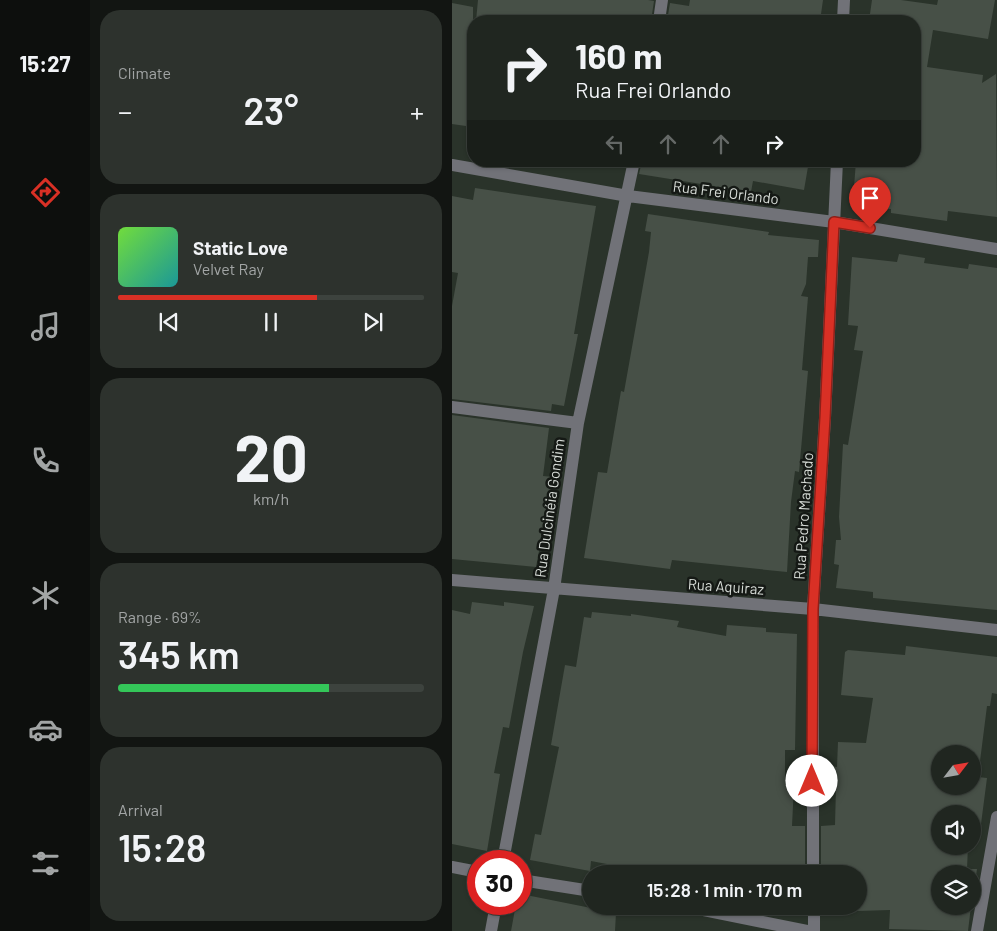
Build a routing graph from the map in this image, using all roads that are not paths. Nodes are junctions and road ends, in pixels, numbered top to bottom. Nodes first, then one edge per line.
1 (662, 0) edge
2 (844, 0) edge
3 (660, 15) edge
4 (843, 15) edge
5 (452, 166) edge
6 (633, 167) edge
7 (837, 167) edge
8 (628, 196) junction
9 (834, 222) junction
10 (996, 249) edge
11 (452, 407) edge
12 (578, 423) junction
13 (452, 580) edge
14 (554, 589) junction
15 (813, 609) junction
16 (996, 630) edge
17 (996, 817) edge
18 (504, 850) edge
19 (814, 865) edge
20 (452, 867) edge
21 (467, 870) edge
22 (532, 882) edge
23 (582, 890) edge
24 (494, 915) edge
25 (728, 915) edge
26 (814, 915) edge
27 (491, 931) edge
28 (807, 931) edge
29 (814, 931) edge
30 (978, 931) edge

1 - 3 street
2 - 4 street
5 - 8 street, Rua Frei Orlando
6 - 8 street, Rua Dulcinéia Gondim
7 - 9 street, Rua Pedro Machado
8 - 9 street, Rua Frei Orlando
8 - 12 street, Rua Dulcinéia Gondim
9 - 10 street, Rua Frei Orlando
9 - 15 street, Rua Pedro Machado
11 - 12 street
12 - 14 street, Rua Dulcinéia Gondim
13 - 14 street, Rua Aquiraz
14 - 15 street, Rua Aquiraz
14 - 18 street, Rua Dulcinéia Gondim
15 - 16 street, Rua Aquiraz
15 - 19 street, Rua Pedro Machado
17 - 30 street
20 - 21 street
22 - 23 street
24 - 27 street
25 - 28 street
26 - 29 street

